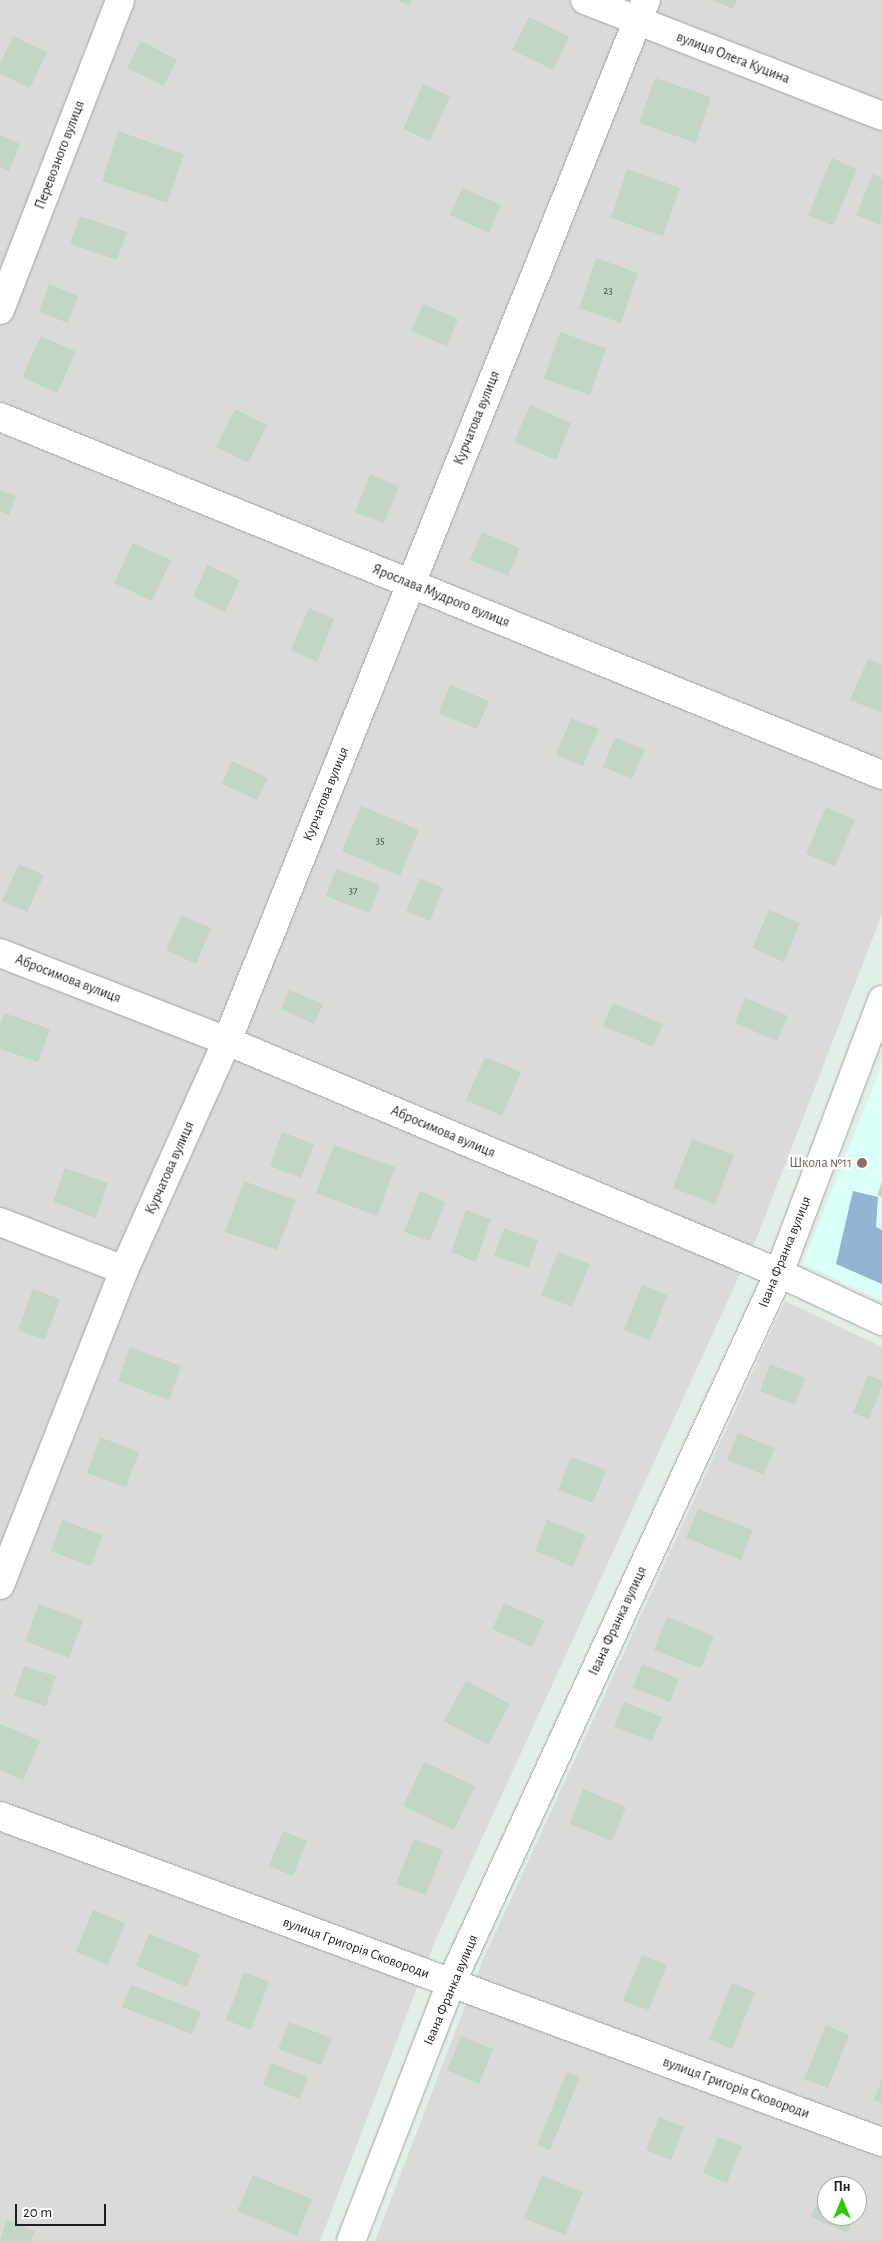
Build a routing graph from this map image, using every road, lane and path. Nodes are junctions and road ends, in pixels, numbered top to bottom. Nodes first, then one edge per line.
1 (120, 0) edge
2 (585, 0) edge
3 (642, 10) edge
4 (882, 116) edge
5 (0, 310) edge
6 (0, 417) edge
7 (410, 584) junction
8 (882, 775) edge
9 (0, 953) edge
10 (882, 1000) edge
11 (227, 1041) junction
12 (0, 1222) edge
13 (124, 1270) junction
14 (779, 1273) junction
15 (882, 1321) edge
16 (0, 1585) edge
17 (0, 1816) edge
18 (451, 1984) junction
19 (882, 2142) edge
20 (351, 2241) edge

1 - 5 street, Перевозного вулиця
2 - 3 street, вулиця Олега Куцина
3 - 4 street, вулиця Олега Куцина
3 - 7 street, Курчатова вулиця
6 - 7 street, Ярослава Мудрого вулиця
7 - 8 street, Ярослава Мудрого вулиця
7 - 11 street, Курчатова вулиця
9 - 11 street, Абросимова вулиця
10 - 14 street, Івана Франка вулиця
11 - 13 street, Курчатова вулиця
11 - 14 street, Абросимова вулиця
12 - 13 street
13 - 16 street, Курчатова вулиця
14 - 15 street, Абросимова вулиця
14 - 18 street, Івана Франка вулиця
17 - 18 street, вулиця Григорія Сковороди
18 - 19 street, вулиця Григорія Сковороди
18 - 20 street, Івана Франка вулиця

